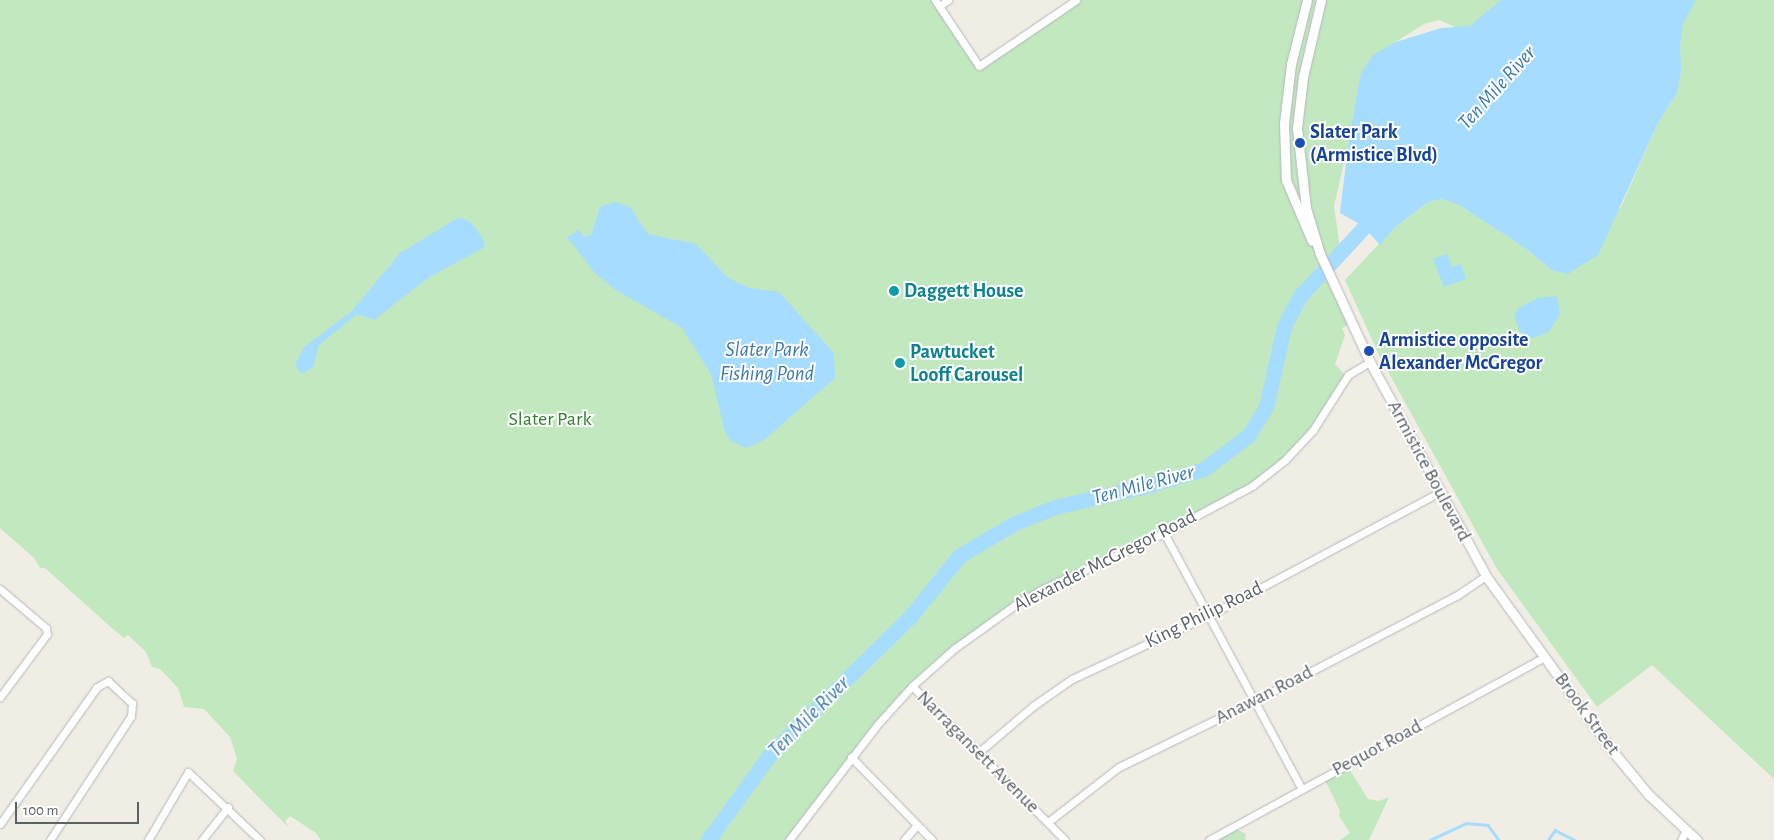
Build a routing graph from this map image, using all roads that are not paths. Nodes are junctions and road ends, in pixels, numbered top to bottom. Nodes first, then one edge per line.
1 (948, 0) edge
2 (1076, 0) edge
3 (1307, 0) edge
4 (1321, 0) edge
5 (937, 3) edge
6 (1320, 254) junction
7 (1370, 362) junction
8 (1440, 492) junction
9 (1164, 533) junction
10 (1487, 578) junction
11 (0, 589) edge
12 (1208, 615) junction
13 (1544, 657) junction
14 (912, 686) junction
15 (0, 697) edge
16 (1254, 701) junction
17 (979, 752) junction
18 (851, 757) junction
19 (1302, 789) junction
20 (228, 807) junction
21 (1048, 822) junction
22 (0, 824) edge
23 (917, 825) junction
24 (1686, 830) junction
25 (50, 840) edge
26 (148, 840) edge
27 (202, 840) edge
28 (260, 840) edge
29 (789, 840) edge
30 (904, 840) edge
31 (932, 840) edge
32 (1065, 840) edge
33 (1209, 840) edge
34 (1681, 840) edge
35 (1697, 840) edge

1 - 5 street
2 - 5 street
3 - 6 main road, Armistice Boulevard
4 - 6 main road, Armistice Boulevard
6 - 7 main road, Armistice Boulevard
7 - 8 main road, Armistice Boulevard
7 - 9 street, Alexander McGregor Road
8 - 10 main road, Armistice Boulevard
8 - 12 street, King Philip Road
9 - 12 street
9 - 14 street, Alexander McGregor Road
10 - 13 main road, Brook Street
10 - 16 street, Anawan Road
11 - 15 street
12 - 16 street
12 - 17 street, King Philip Road
13 - 19 street, Pequot Road
13 - 24 main road, Brook Street
14 - 17 street, Narragansett Avenue
14 - 18 street, Alexander McGregor Road
16 - 19 street
16 - 21 street, Anawan Road
17 - 21 street, Narragansett Avenue
18 - 23 street
18 - 29 street, Alexander McGregor Road
19 - 33 street, Pequot Road
20 - 26 street
20 - 27 street
20 - 28 street
21 - 32 street, Narragansett Avenue
22 - 25 street
23 - 30 street
23 - 31 street
24 - 34 street
24 - 35 main road, Brook Street

